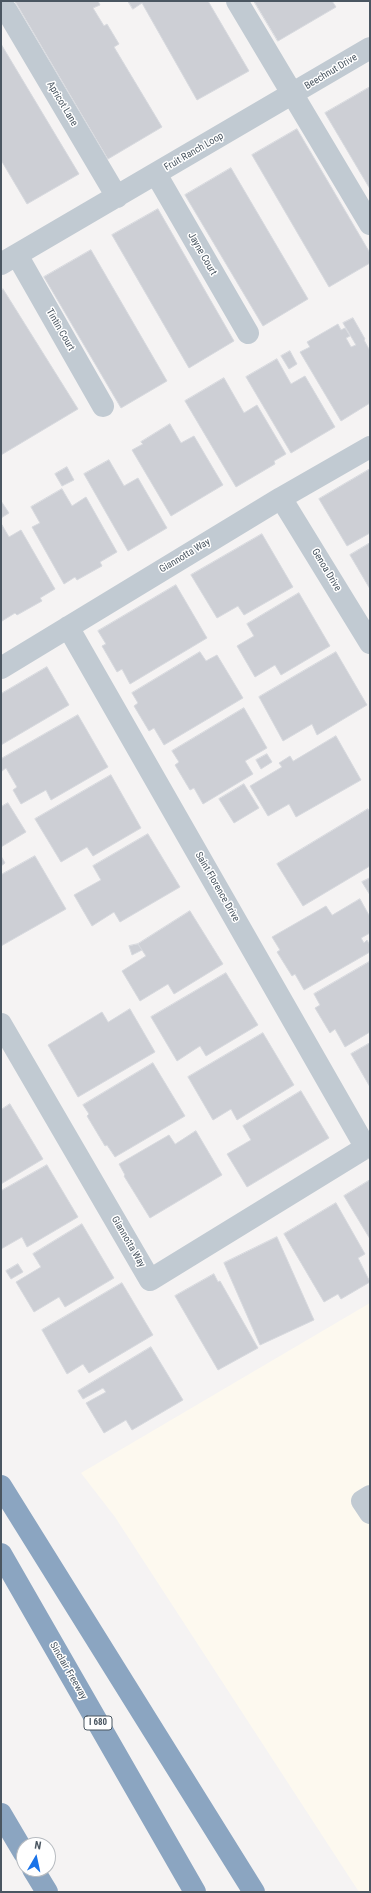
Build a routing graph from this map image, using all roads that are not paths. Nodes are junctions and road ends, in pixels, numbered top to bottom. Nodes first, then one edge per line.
1 (237, 1) edge
2 (7, 12) dead end
3 (370, 48) edge
4 (292, 95) junction
5 (156, 174) junction
6 (117, 197) junction
7 (370, 224) edge
8 (9, 260) edge
9 (248, 333) dead end
10 (103, 406) dead end
11 (370, 447) edge
12 (281, 498) junction
13 (68, 627) junction
14 (370, 643) edge
15 (1, 668) edge
16 (1, 1024) edge
17 (368, 1146) edge
18 (1, 1486) edge
19 (370, 1496) edge
20 (370, 1513) edge
21 (1, 1554) edge
22 (1, 1814) edge
23 (16, 1839) edge
24 (38, 1877) edge
25 (47, 1892) edge
26 (195, 1892) edge
27 (254, 1892) edge

1 - 4 street
2 - 6 street, Apricot Lane
3 - 4 street, Beechnut Drive
4 - 5 street, Fruit Ranch Loop
4 - 7 street
5 - 6 street, Fruit Ranch Loop
5 - 9 street, Jayne Court
6 - 8 street, Fruit Ranch Loop
8 - 10 street, Tintin Court
11 - 12 street, Giannotta Way
12 - 13 street, Giannotta Way
12 - 14 street, Genoa Drive
13 - 15 street, Giannotta Way
13 - 17 street, Saint Florence Drive
16 - 17 street, Giannotta Way
18 - 27 highway
19 - 20 street
21 - 26 highway, Sinclair Freeway / I 680
22 - 23 highway
24 - 25 highway

